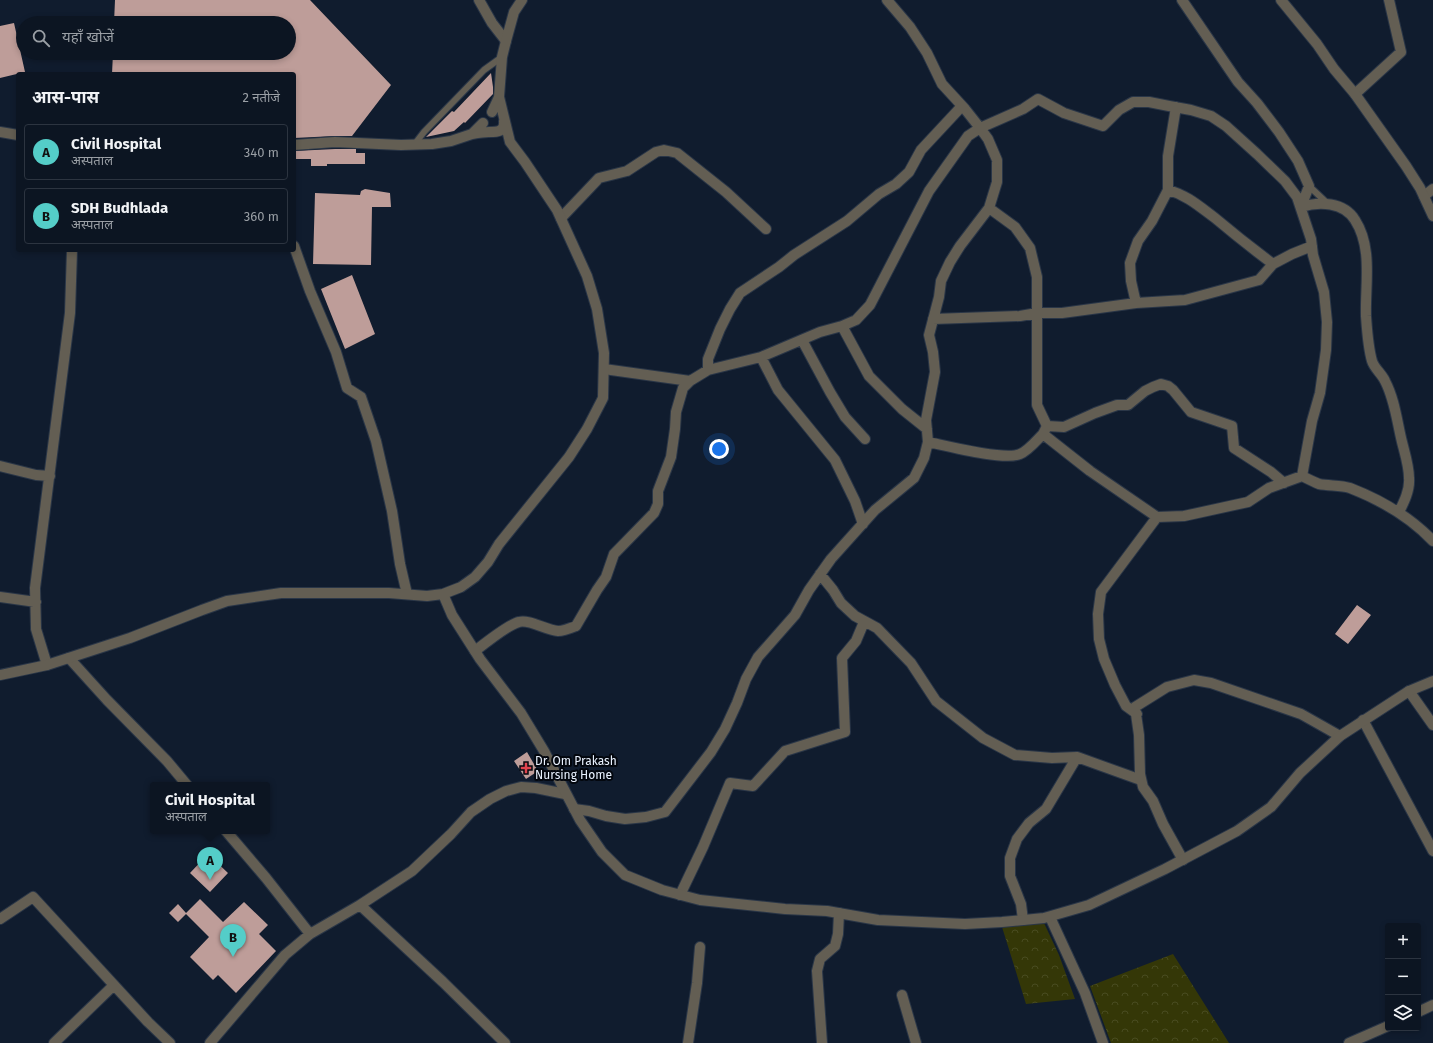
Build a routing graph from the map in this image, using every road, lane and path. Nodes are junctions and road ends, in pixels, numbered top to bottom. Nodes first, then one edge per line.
1 (479, 0) edge
2 (522, 0) edge
3 (887, 0) edge
4 (1182, 0) edge
5 (1281, 0) edge
6 (1389, 0) edge
7 (506, 41) junction
8 (502, 57) junction
9 (1355, 94) junction
10 (499, 97) junction
11 (962, 106) junction
12 (1176, 107) junction
13 (492, 112) junction
14 (504, 120) junction
15 (483, 123) junction
16 (980, 128) junction
17 (0, 132) edge
18 (492, 132) junction
19 (472, 134) junction
20 (16, 135) edge
21 (510, 142) junction
22 (296, 145) edge
23 (414, 145) junction
24 (1310, 186) junction
25 (1433, 189) edge
26 (1168, 190) junction
27 (1424, 196) junction
28 (1328, 204) junction
29 (1301, 207) junction
30 (989, 208) junction
31 (1433, 216) edge
32 (561, 218) junction
33 (766, 229) dead end
34 (1312, 246) junction
35 (72, 252) edge
36 (296, 252) edge
37 (1273, 264) junction
38 (1136, 303) junction
39 (1037, 313) junction
40 (933, 319) junction
41 (842, 326) junction
42 (802, 340) junction
43 (761, 358) junction
44 (604, 369) junction
45 (708, 370) junction
46 (690, 381) junction
47 (927, 429) junction
48 (1045, 430) junction
49 (865, 439) dead end
50 (928, 442) junction
51 (0, 466) edge
52 (50, 476) junction
53 (1302, 476) junction
54 (1284, 483) junction
55 (1399, 512) junction
56 (1157, 517) junction
57 (863, 524) junction
58 (1433, 541) edge
59 (820, 574) junction
60 (407, 594) junction
61 (443, 594) junction
62 (0, 597) edge
63 (36, 602) junction
64 (864, 622) junction
65 (475, 651) junction
66 (69, 658) junction
67 (47, 665) junction
68 (0, 675) edge
69 (1433, 681) edge
70 (1409, 691) junction
71 (1137, 714) junction
72 (1363, 720) junction
73 (1433, 725) edge
74 (1340, 736) junction
75 (1077, 757) junction
76 (1141, 780) junction
77 (184, 782) edge
78 (565, 794) junction
79 (574, 809) junction
80 (229, 834) edge
81 (1433, 851) edge
82 (1183, 860) junction
83 (680, 895) junction
84 (360, 905) junction
85 (839, 913) junction
86 (1050, 917) junction
87 (0, 919) edge
88 (1023, 920) junction
89 (310, 934) junction
90 (700, 947) dead end
91 (114, 985) junction
92 (902, 995) dead end
93 (1433, 1006) edge
94 (1421, 1011) edge
95 (1385, 1027) edge
96 (54, 1043) edge
97 (170, 1043) edge
98 (210, 1043) edge
99 (505, 1043) edge
100 (688, 1043) edge
101 (822, 1043) edge
102 (916, 1043) edge
103 (1103, 1043) edge
104 (1349, 1043) edge

1 - 7 street
2 - 7 street
3 - 11 street
4 - 24 street
5 - 9 street
6 - 9 street
7 - 8 street
8 - 10 street
8 - 23 lane
9 - 27 street
10 - 13 street
10 - 14 street
11 - 16 street
11 - 45 street
12 - 16 street
12 - 26 street
12 - 29 street
13 - 14 street
13 - 15 street
14 - 18 street
14 - 21 street
15 - 18 street
15 - 19 street
16 - 30 street
16 - 41 street
17 - 20 street
18 - 19 street
18 - 21 street
19 - 23 street
21 - 32 street
22 - 23 street
24 - 28 lane
24 - 29 street
25 - 27 street
26 - 37 street
26 - 38 street
27 - 31 street
28 - 29 street
28 - 55 street
29 - 34 street
30 - 39 street
30 - 40 street
32 - 33 street
32 - 44 street
34 - 37 street
34 - 53 street
35 - 52 street
36 - 60 street
37 - 38 street
38 - 39 street
39 - 40 street
39 - 48 street
40 - 47 street
41 - 42 street
41 - 47 street
42 - 43 street
42 - 49 street
43 - 45 street
43 - 57 street
44 - 46 street
44 - 61 street
45 - 46 street
46 - 65 street
47 - 50 street
48 - 50 street
48 - 54 street
48 - 56 street
50 - 57 street
51 - 52 street
52 - 63 street
53 - 54 street
53 - 55 street
54 - 56 street
55 - 58 street
56 - 71 street
57 - 59 street
59 - 64 street
59 - 79 street
60 - 61 street
60 - 66 street
61 - 65 street
62 - 63 street
63 - 67 street
64 - 75 street
64 - 83 street
65 - 78 street
66 - 67 street
66 - 77 street
67 - 68 street
69 - 70 street
70 - 72 street
70 - 73 street
71 - 74 street
71 - 76 street
72 - 74 street
72 - 81 street
74 - 82 street
75 - 76 street
75 - 88 street
76 - 82 street
78 - 79 street
78 - 84 street
79 - 83 street
80 - 89 street
82 - 86 street
83 - 85 street
84 - 89 street
84 - 99 street
85 - 88 street
85 - 101 street
86 - 88 street
86 - 103 street
87 - 91 street
89 - 98 street
90 - 100 street
91 - 96 street
91 - 97 street
92 - 102 street
93 - 94 street
95 - 104 street

